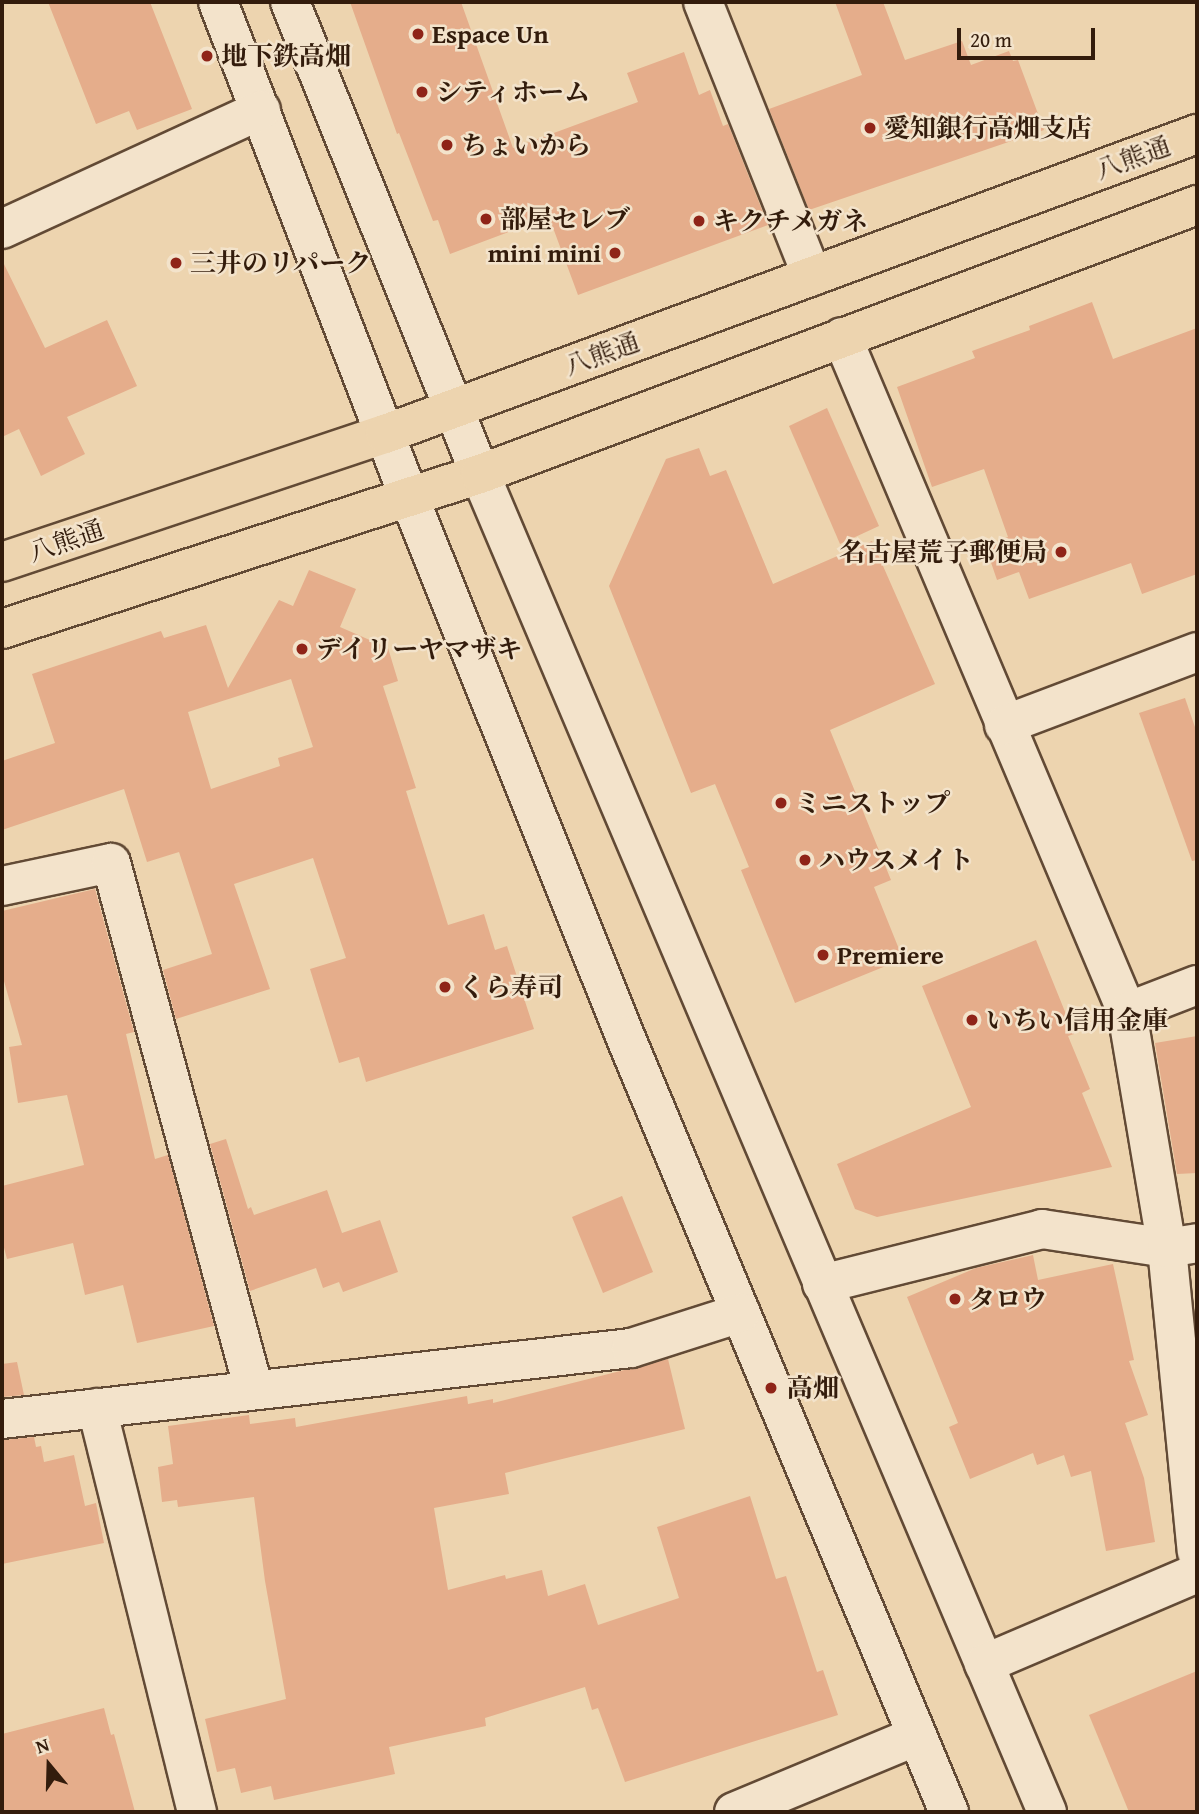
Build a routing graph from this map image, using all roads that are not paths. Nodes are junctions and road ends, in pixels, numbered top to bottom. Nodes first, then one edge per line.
1 (218, 2) edge
2 (290, 2) edge
3 (703, 2) edge
4 (261, 110) junction
5 (1197, 134) edge
6 (1197, 205) edge
7 (2, 229) edge
8 (812, 276) junction
9 (842, 337) junction
10 (454, 408) junction
11 (384, 434) junction
12 (480, 474) junction
13 (409, 497) junction
14 (2, 562) edge
15 (2, 629) edge
16 (1197, 652) edge
17 (1004, 725) junction
18 (2, 886) edge
19 (1197, 985) edge
20 (1126, 1012) junction
21 (1182, 1246) edge
22 (822, 1284) junction
23 (741, 1313) junction
24 (254, 1390) junction
25 (97, 1408) junction
26 (2, 1419) edge
27 (1197, 1552) edge
28 (1197, 1573) edge
29 (984, 1664) junction
30 (917, 1736) junction
31 (197, 1812) edge
32 (734, 1812) edge
33 (949, 1812) edge
34 (1047, 1812) edge

1 - 4 street
2 - 10 street
3 - 8 street
4 - 7 street
4 - 11 street
5 - 8 main road, 八熊通
6 - 9 main road
8 - 10 main road, 八熊通
9 - 12 main road
9 - 17 street
10 - 11 main road, 八熊通
10 - 12 street
11 - 13 street
11 - 14 main road, 八熊通
12 - 13 main road
12 - 22 street
13 - 15 main road
13 - 23 street
16 - 17 street
17 - 20 street
18 - 24 street
19 - 20 street
20 - 21 street
21 - 22 street
21 - 27 street
22 - 29 street
23 - 24 street
23 - 30 street
24 - 25 street
25 - 26 street
25 - 31 street
28 - 29 street
29 - 34 street
30 - 32 street
30 - 33 street

